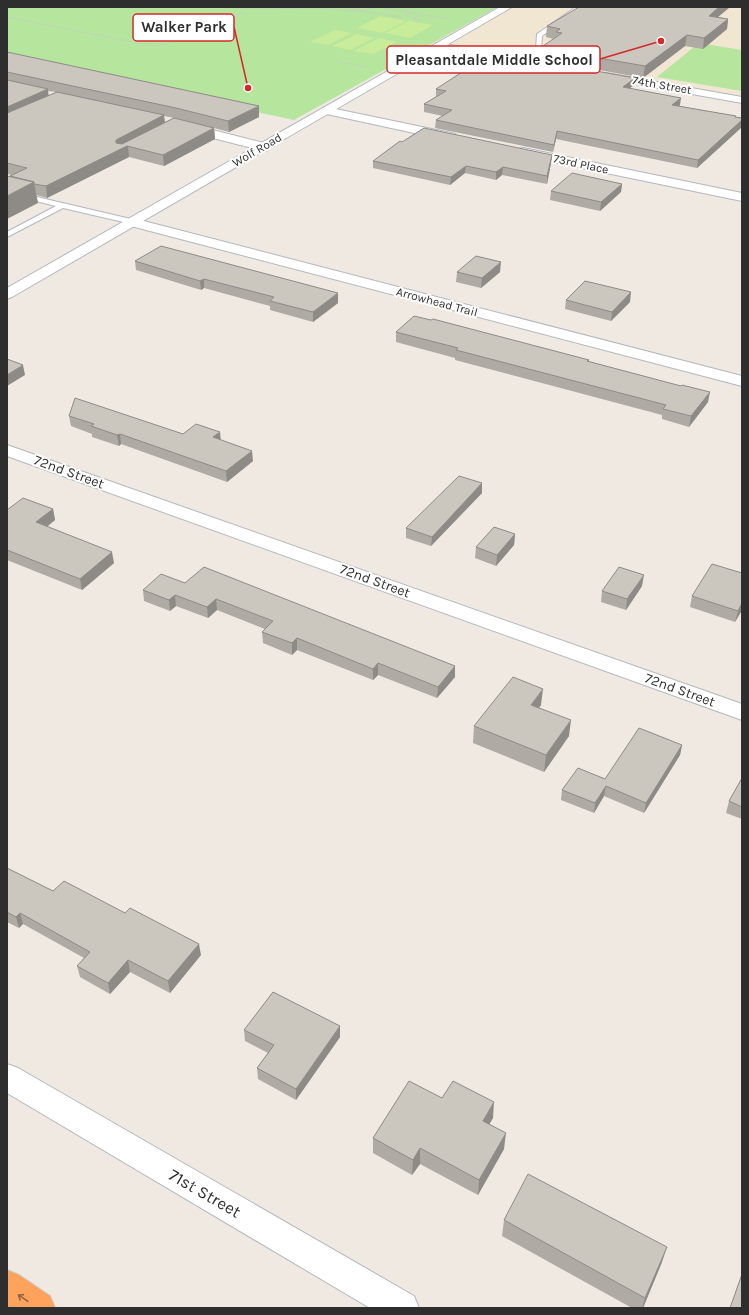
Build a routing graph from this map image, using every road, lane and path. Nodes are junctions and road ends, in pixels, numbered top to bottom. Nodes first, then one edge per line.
1 (225, 7) edge
2 (279, 7) edge
3 (344, 7) edge
4 (378, 7) edge
5 (507, 7) edge
6 (580, 7) edge
7 (245, 9) junction
8 (274, 10) junction
9 (355, 11) junction
10 (411, 12) junction
11 (421, 14) junction
12 (7, 17) edge
13 (422, 20) dead end
14 (453, 20) dead end
15 (440, 46) junction
16 (338, 58) dead end
17 (522, 61) junction
18 (369, 67) dead end
19 (567, 69) edge
20 (597, 74) edge
21 (742, 100) edge
22 (326, 111) junction
23 (177, 124) edge
24 (465, 140) edge
25 (264, 147) junction
26 (511, 149) edge
27 (7, 192) edge
28 (742, 197) edge
29 (64, 205) junction
30 (132, 222) junction
31 (7, 235) edge
32 (7, 294) edge
33 (742, 381) edge
34 (7, 450) edge
35 (742, 712) edge
36 (7, 1077) edge
37 (7, 1287) edge
38 (38, 1308) edge
39 (402, 1308) edge

1 - 7 path
2 - 8 path
3 - 9 path
4 - 9 path
4 - 10 path
5 - 15 street, Wolf Road
6 - 17 lane
7 - 8 path
7 - 12 path
8 - 9 path
9 - 10 path
10 - 11 path
11 - 13 path
11 - 14 path
15 - 17 street
15 - 22 street, Wolf Road
16 - 18 path
17 - 19 street
20 - 21 street, 74th Street
22 - 24 street
22 - 25 street, Wolf Road
23 - 25 street
25 - 30 street, Wolf Road
26 - 28 street, 73rd Place
27 - 29 lane
29 - 30 lane
29 - 31 lane
30 - 32 street, Wolf Road
30 - 33 street, Arrowhead Trail
34 - 35 street, 72nd Street
36 - 39 street, 71st Street
38 -> 37 highway

